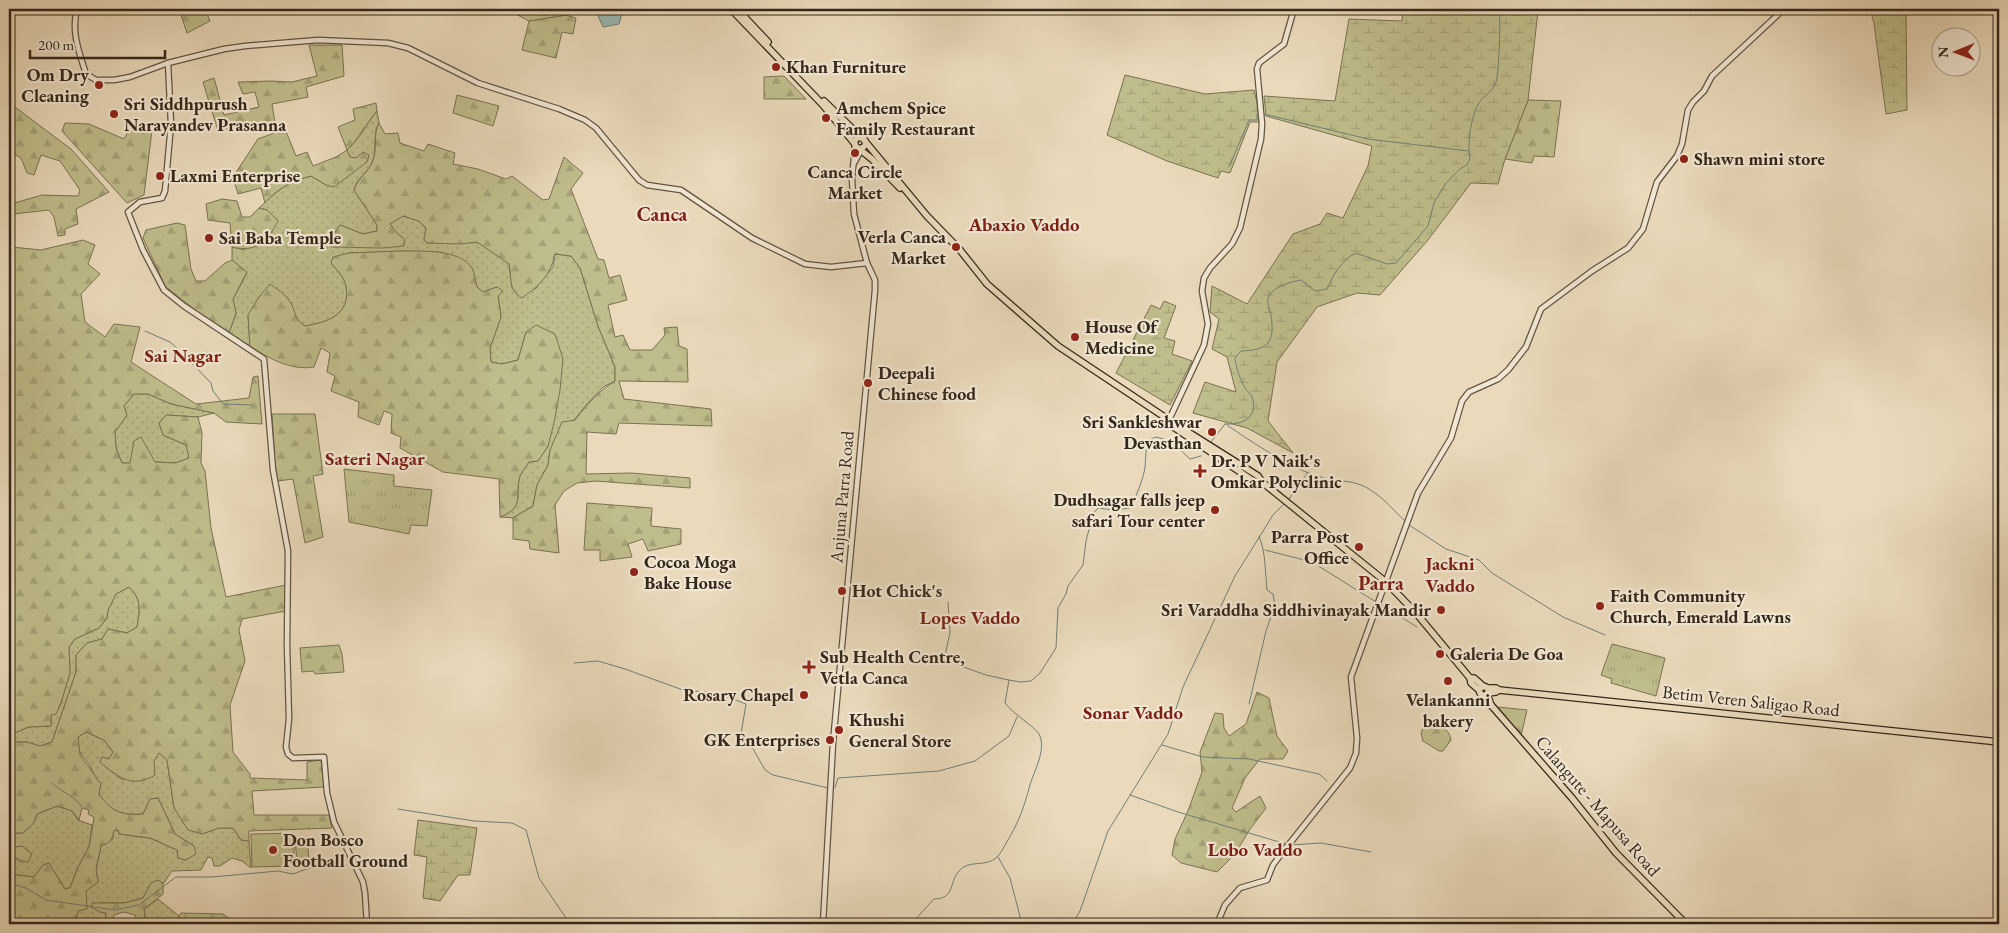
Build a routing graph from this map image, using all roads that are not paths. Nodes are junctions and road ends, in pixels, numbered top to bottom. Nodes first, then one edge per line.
1 (77, 9) edge
2 (731, 9) edge
3 (737, 9) edge
4 (1294, 9) edge
5 (1784, 9) edge
6 (168, 63) junction
7 (860, 145) junction
8 (853, 165) junction
9 (867, 263) junction
10 (978, 273) junction
11 (1169, 420) junction
12 (1386, 582) junction
13 (1484, 691) junction
14 (1999, 742) edge
15 (367, 924) edge
16 (823, 924) edge
17 (1217, 924) edge
18 (1686, 924) edge

1 - 6 street
2 - 7 main road, Calangute - Mapusa Road
3 - 7 main road, Calangute - Mapusa Road
4 - 11 street
5 - 12 street
6 - 9 street
6 - 15 street
7 - 8 street
7 - 8 street, Anjuna Parra Road
7 - 10 main road, Calangute - Mapusa Road
7 - 10 main road, Calangute - Mapusa Road
8 - 9 street, Anjuna Parra Road
9 - 16 street, Anjuna Parra Road
10 - 11 main road, Calangute - Mapusa Road
11 - 12 main road, Calangute - Mapusa Road
12 - 13 main road, Calangute - Mapusa Road
12 - 17 street
13 - 14 main road, Betim Veren Saligao Road
13 - 18 main road, Calangute - Mapusa Road

